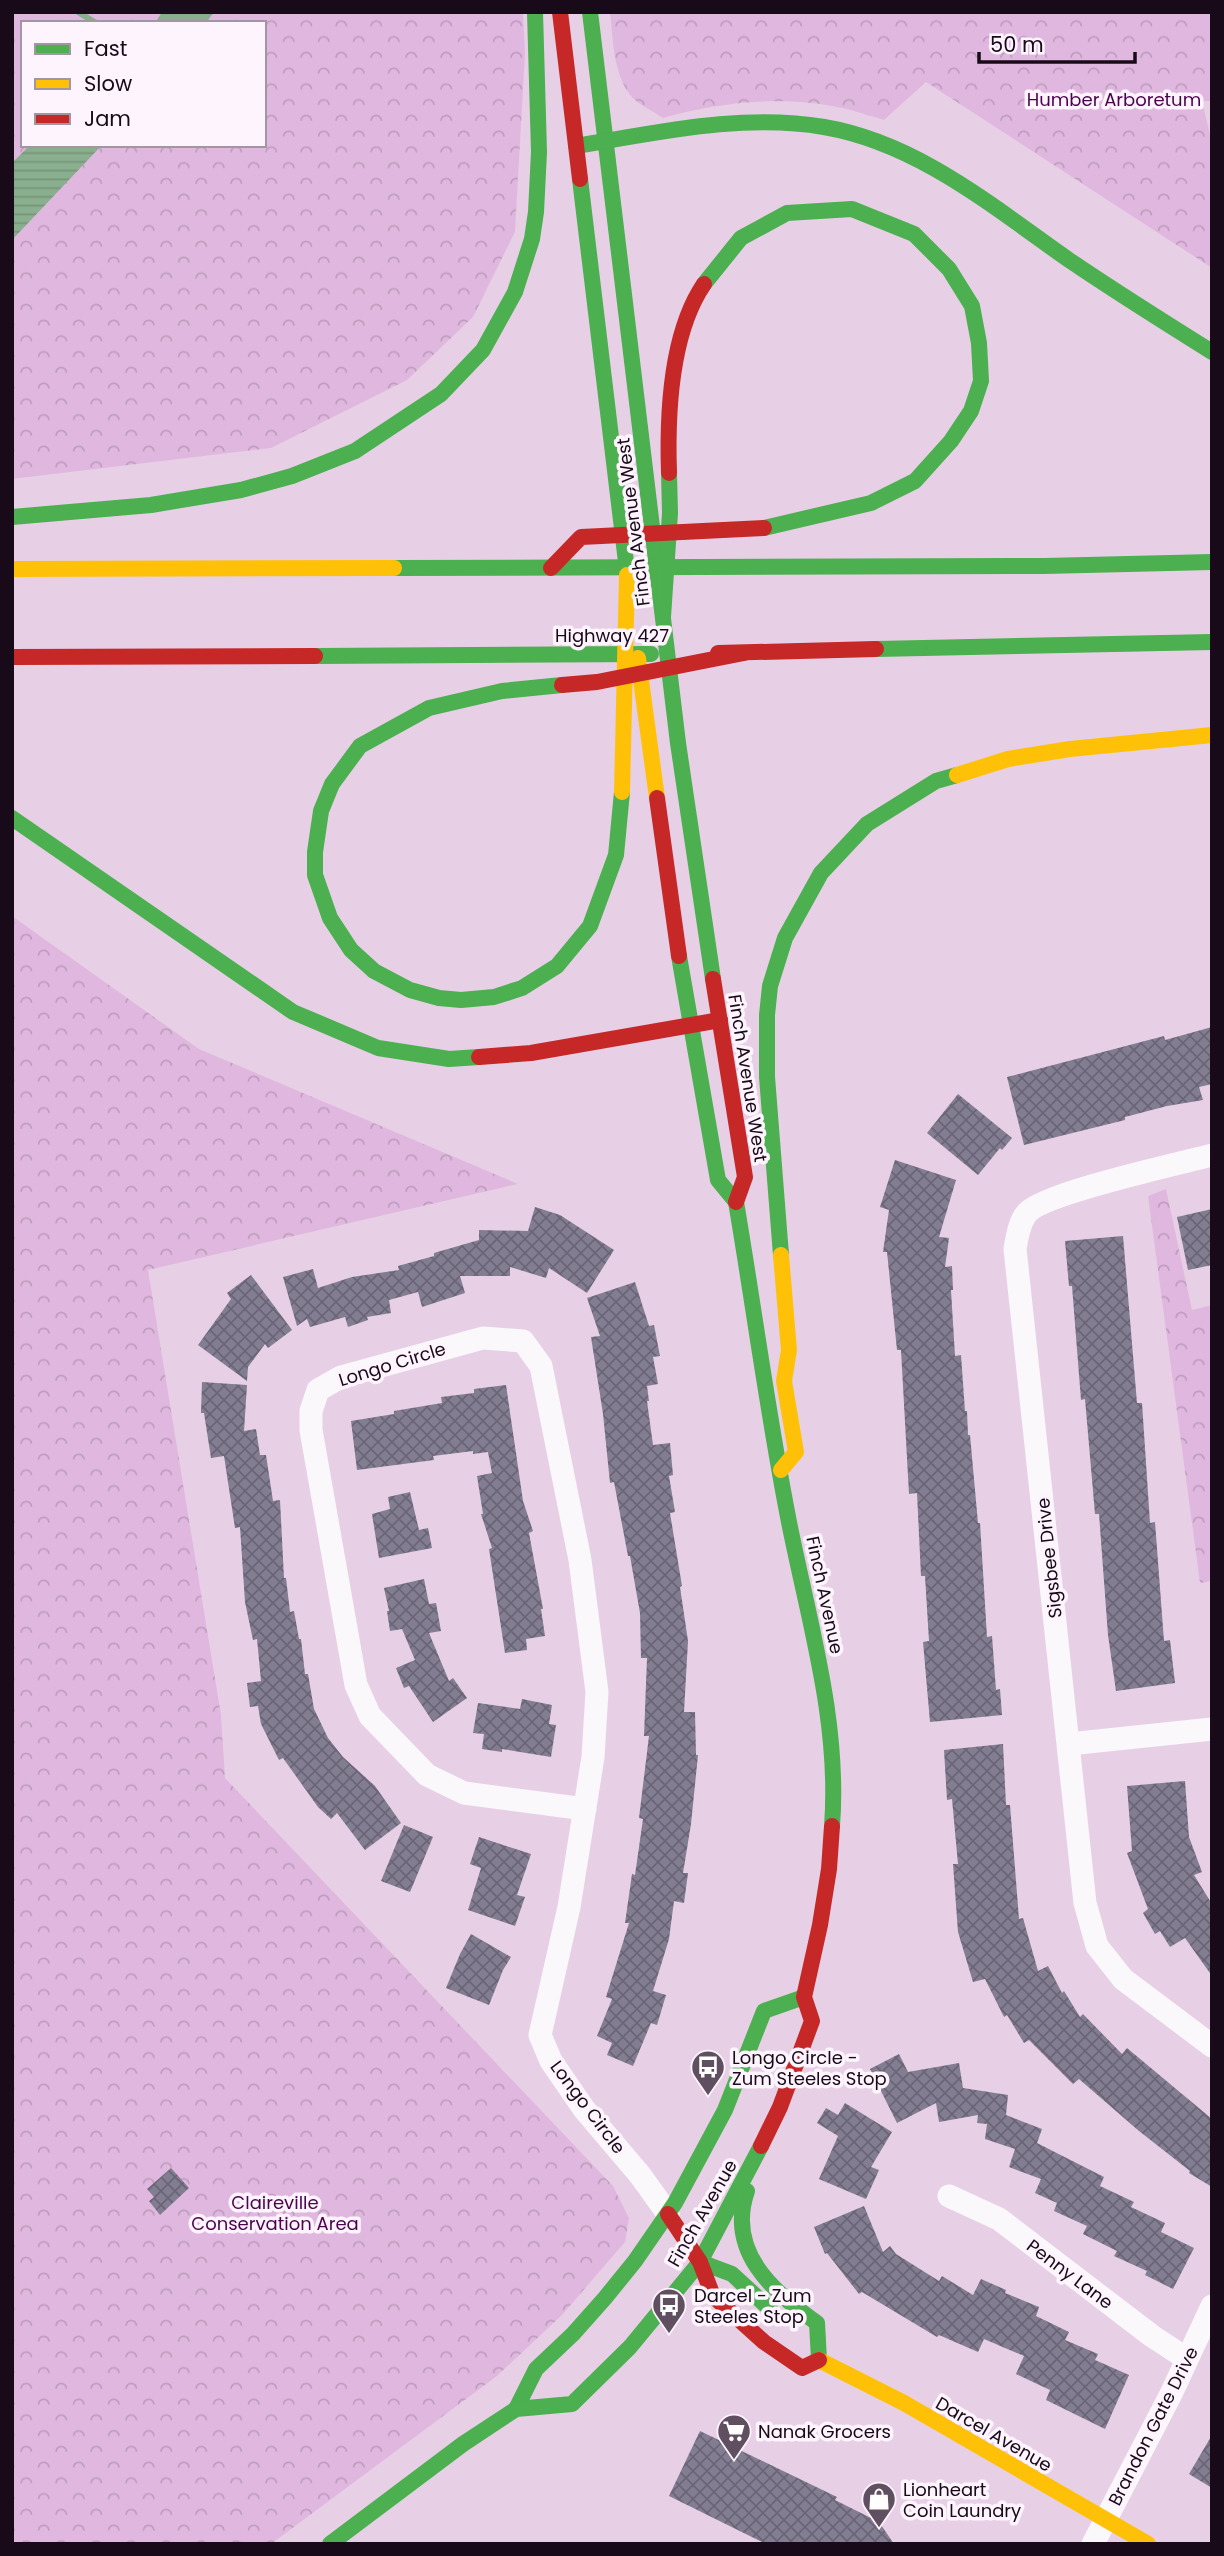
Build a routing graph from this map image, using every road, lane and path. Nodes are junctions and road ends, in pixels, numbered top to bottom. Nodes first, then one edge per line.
1 (536, 12) edge
2 (560, 12) edge
3 (590, 12) edge
4 (606, 141) junction
5 (576, 146) junction
6 (1212, 352) edge
7 (12, 517) edge
8 (1212, 562) edge
9 (551, 568) junction
10 (12, 569) edge
11 (627, 575) junction
12 (663, 617) junction
13 (1212, 642) edge
14 (744, 653) junction
15 (12, 657) edge
16 (1212, 735) edge
17 (12, 818) edge
18 (720, 1020) junction
19 (690, 1025) junction
20 (1212, 1155) edge
21 (736, 1202) junction
22 (781, 1470) junction
23 (1212, 1729) edge
24 (1069, 1744) junction
25 (585, 1809) junction
26 (804, 1997) junction
27 (1212, 2046) edge
28 (780, 2107) junction
29 (949, 2196) dead end
30 (668, 2214) junction
31 (700, 2262) junction
32 (1212, 2306) edge
33 (782, 2318) dead end
34 (799, 2331) dead end
35 (819, 2353) junction
36 (1187, 2359) junction
37 (516, 2409) junction
38 (1105, 2520) junction
39 (330, 2544) edge
40 (1093, 2544) edge
41 (1148, 2544) edge

1 - 7 main road
2 - 5 main road, Finch Avenue West
3 - 4 main road, Finch Avenue West
4 - 5 main road
4 - 6 main road
4 - 12 main road, Finch Avenue West
5 - 11 main road, Finch Avenue West
8 - 9 main road
9 - 10 main road
9 - 12 main road
11 - 14 main road
11 - 19 main road, Finch Avenue West
12 - 18 main road, Finch Avenue West
13 - 14 main road, Highway 427
14 - 15 main road, Highway 427
16 - 22 main road
17 - 19 main road
18 - 19 main road
18 - 21 main road, Finch Avenue West
19 - 21 main road, Finch Avenue West
20 - 24 street, Sigsbee Drive
21 - 22 main road, Finch Avenue
22 - 26 main road, Finch Avenue
23 - 24 street
24 - 27 street, Sigsbee Drive
25 - 25 street, Longo Circle
25 - 30 street, Longo Circle
26 - 28 main road, Finch Avenue
26 - 30 main road, Finch Avenue
28 - 31 main road, Finch Avenue
28 - 35 main road
29 - 36 street, Penny Lane
30 - 31 main road, Longo Circle
30 - 37 main road, Finch Avenue
31 - 33 main road
31 - 35 main road, Darcel Avenue
31 - 37 main road, Finch Avenue
32 - 36 street, Brandon Gate Drive
34 - 35 main road, Darcel Avenue
35 - 38 main road, Darcel Avenue
36 - 38 street, Brandon Gate Drive
37 - 39 main road, Finch Avenue
38 - 40 street, Brandon Gate Drive
38 - 41 main road, Darcel Avenue

